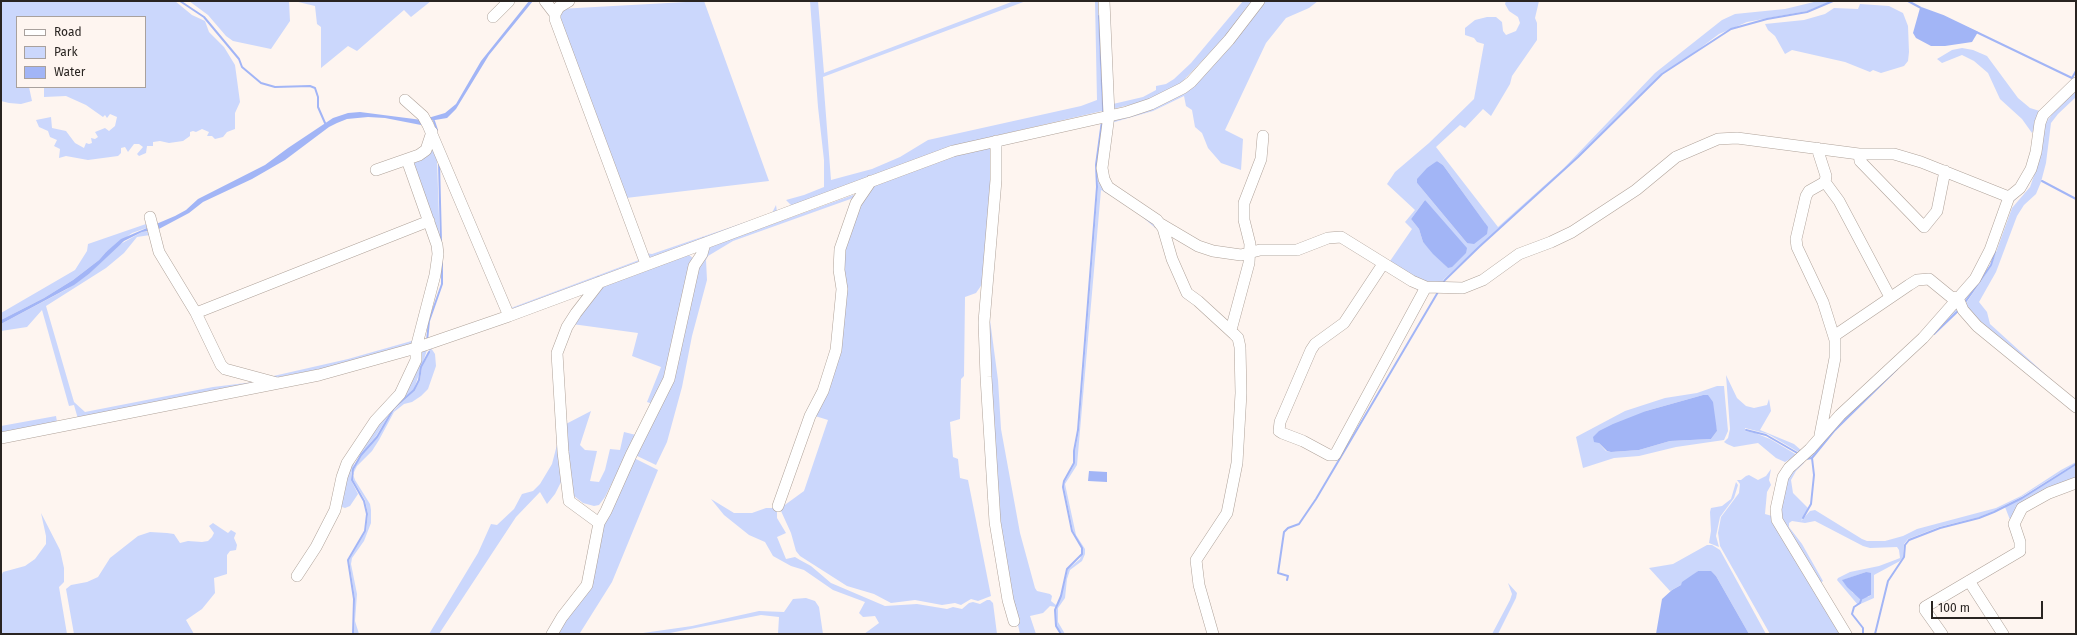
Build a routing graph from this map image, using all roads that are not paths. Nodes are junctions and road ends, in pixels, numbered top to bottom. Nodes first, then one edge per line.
1 (509, 1) edge
2 (545, 1) edge
3 (569, 1) edge
4 (1104, 1) edge
5 (1259, 1) edge
6 (555, 14) junction
7 (493, 17) dead end
8 (2076, 83) edge
9 (405, 100) dead end
10 (1109, 115) junction
11 (427, 124) junction
12 (1263, 136) dead end
13 (996, 140) junction
14 (1817, 148) junction
15 (1859, 154) junction
16 (407, 160) junction
17 (376, 170) dead end
18 (1945, 171) junction
19 (871, 181) junction
20 (1825, 182) junction
21 (2009, 197) junction
22 (150, 217) dead end
23 (429, 221) junction
24 (1160, 223) junction
25 (705, 243) junction
26 (1249, 253) junction
27 (646, 264) junction
28 (1383, 264) junction
29 (600, 281) junction
30 (1426, 287) junction
31 (1890, 297) junction
32 (1958, 298) junction
33 (196, 313) junction
34 (509, 316) junction
35 (1231, 330) junction
36 (1834, 336) junction
37 (416, 348) junction
38 (277, 383) junction
39 (2076, 407) edge
40 (1, 438) edge
41 (1819, 438) junction
42 (2076, 483) edge
43 (778, 506) dead end
44 (599, 523) junction
45 (297, 576) dead end
46 (1969, 581) junction
47 (1014, 622) dead end
48 (552, 634) edge
49 (1213, 634) edge
50 (1846, 634) edge
51 (1942, 634) edge
52 (2003, 634) edge

1 - 7 street
2 - 6 street
3 - 6 street
4 - 10 street
5 - 10 street
6 - 27 street
8 - 21 street
9 - 11 street
10 - 13 street
10 - 24 street
11 - 16 street
11 - 34 street
12 - 26 street
13 - 19 street
13 - 47 street
14 - 15 street
14 - 20 street
14 - 30 street
15 - 18 street
15 - 18 street
16 - 17 street
16 - 23 street
18 - 21 street
19 - 25 street
19 - 43 street
20 - 31 street
20 - 36 street
21 - 32 street
22 - 33 street
23 - 33 street
23 - 37 street
24 - 26 street
24 - 35 street
25 - 27 street
25 - 44 street
26 - 28 street
26 - 35 street
27 - 29 street
28 - 30 street
28 - 30 street
29 - 34 street
29 - 44 street
31 - 32 street
31 - 36 street
32 - 39 street
32 - 41 street
33 - 38 street
34 - 37 street
35 - 49 street
36 - 41 street
37 - 38 street
37 - 45 street
38 - 40 street
41 - 50 street
42 - 46 street
44 - 48 street
46 - 51 street
46 - 52 street

